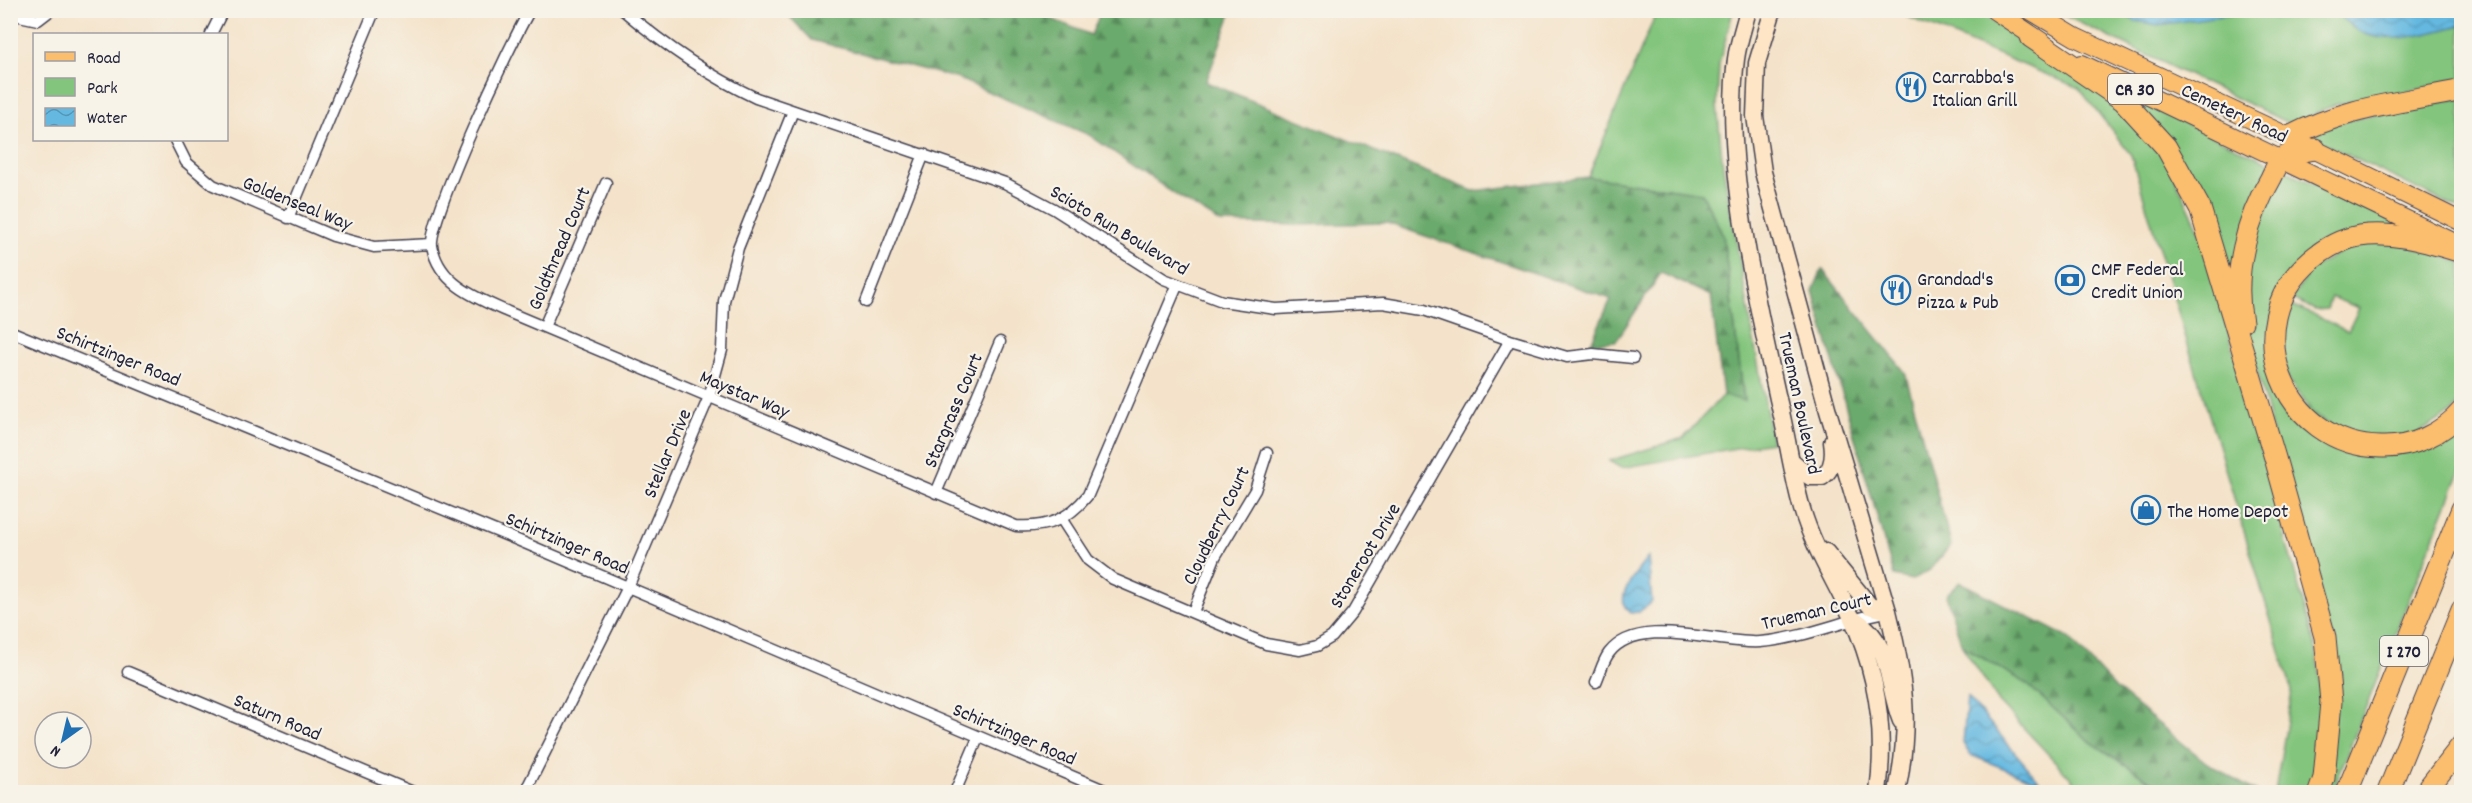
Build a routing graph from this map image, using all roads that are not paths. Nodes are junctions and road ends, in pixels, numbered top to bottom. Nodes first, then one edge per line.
1 (51, 10) edge
2 (223, 10) edge
3 (530, 10) edge
4 (624, 10) edge
5 (1748, 10) edge
6 (1773, 10) edge
7 (1994, 10) edge
8 (2030, 10) edge
9 (10, 14) edge
10 (373, 14) dead end
11 (212, 33) edge
12 (2031, 37) junction
13 (2462, 90) edge
14 (793, 111) junction
15 (2289, 136) junction
16 (176, 141) edge
17 (2315, 149) junction
18 (924, 154) junction
19 (1736, 156) junction
20 (2282, 159) junction
21 (1763, 172) junction
22 (606, 183) dead end
23 (288, 218) junction
24 (2462, 222) edge
25 (432, 244) junction
26 (2462, 247) edge
27 (2462, 252) edge
28 (1177, 286) junction
29 (866, 302) dead end
30 (544, 327) junction
31 (10, 331) edge
32 (1510, 340) junction
33 (1000, 342) dead end
34 (1633, 358) dead end
35 (710, 397) junction
36 (1828, 411) junction
37 (2462, 411) edge
38 (1267, 453) dead end
39 (2275, 458) junction
40 (1793, 462) junction
41 (936, 493) junction
42 (2462, 509) edge
43 (1062, 520) junction
44 (1814, 540) junction
45 (628, 587) junction
46 (2462, 610) edge
47 (1888, 611) junction
48 (1194, 612) junction
49 (1852, 618) junction
50 (128, 672) dead end
51 (1596, 682) dead end
52 (1906, 733) junction
53 (978, 738) junction
54 (2462, 745) edge
55 (413, 792) edge
56 (525, 792) edge
57 (955, 792) edge
58 (1109, 792) edge
59 (1878, 792) edge
60 (1898, 792) edge
61 (2319, 792) edge
62 (2347, 792) edge
63 (2388, 792) edge
64 (2425, 792) edge

1 - 9 street
2 - 11 street
3 - 25 street
4 - 14 street, Scioto Run Boulevard
5 - 19 main road, Trueman Boulevard
6 - 21 main road, Trueman Boulevard
7 - 12 main road, Cemetery Road / CR 30
8 - 15 main road, Cemetery Road / CR 30
10 - 23 street
12 - 20 main road, Cemetery Road / CR 30
12 - 39 highway
13 - 15 highway
14 - 18 street, Scioto Run Boulevard
14 - 35 street, Stellar Drive
15 - 17 main road, Cemetery Road / CR 30
16 - 23 street, Goldenseal Way
17 - 20 highway
17 - 24 main road, Cemetery Road / CR 30
18 - 28 street, Scioto Run Boulevard
18 - 29 street
19 - 21 main road
19 - 40 main road, Trueman Boulevard
20 - 26 main road, Cemetery Road / CR 30
20 - 39 highway
21 - 36 main road, Trueman Boulevard
22 - 30 street, Goldthread Court
23 - 25 street, Goldenseal Way
25 - 30 street, Maystar Way
27 - 37 highway
28 - 32 street, Scioto Run Boulevard
28 - 43 street
30 - 35 street, Maystar Way
31 - 45 street, Schirtzinger Road
32 - 34 street, Scioto Run Boulevard
32 - 48 street, Stoneroot Drive
33 - 41 street, Stargrass Court
35 - 41 street, Maystar Way
35 - 45 street, Stellar Drive
36 - 40 main road
36 - 47 main road, Trueman Boulevard
38 - 48 street, Cloudberry Court
39 - 61 highway
40 - 44 main road, Trueman Boulevard
41 - 43 street, Maystar Way
42 - 62 highway, I 270
43 - 48 street, Stoneroot Drive
44 - 47 main road
44 - 49 main road, Trueman Boulevard
45 - 53 street, Schirtzinger Road
45 - 56 street, Stellar Drive
46 - 63 highway, I 270
47 - 49 street, Trueman Court
47 - 52 main road, Trueman Boulevard
49 - 51 street, Trueman Court
49 - 52 main road
49 - 59 main road, Trueman Boulevard
50 - 55 street, Saturn Road
52 - 60 main road, Trueman Boulevard
53 - 57 street
53 - 58 street, Schirtzinger Road
54 - 64 highway

